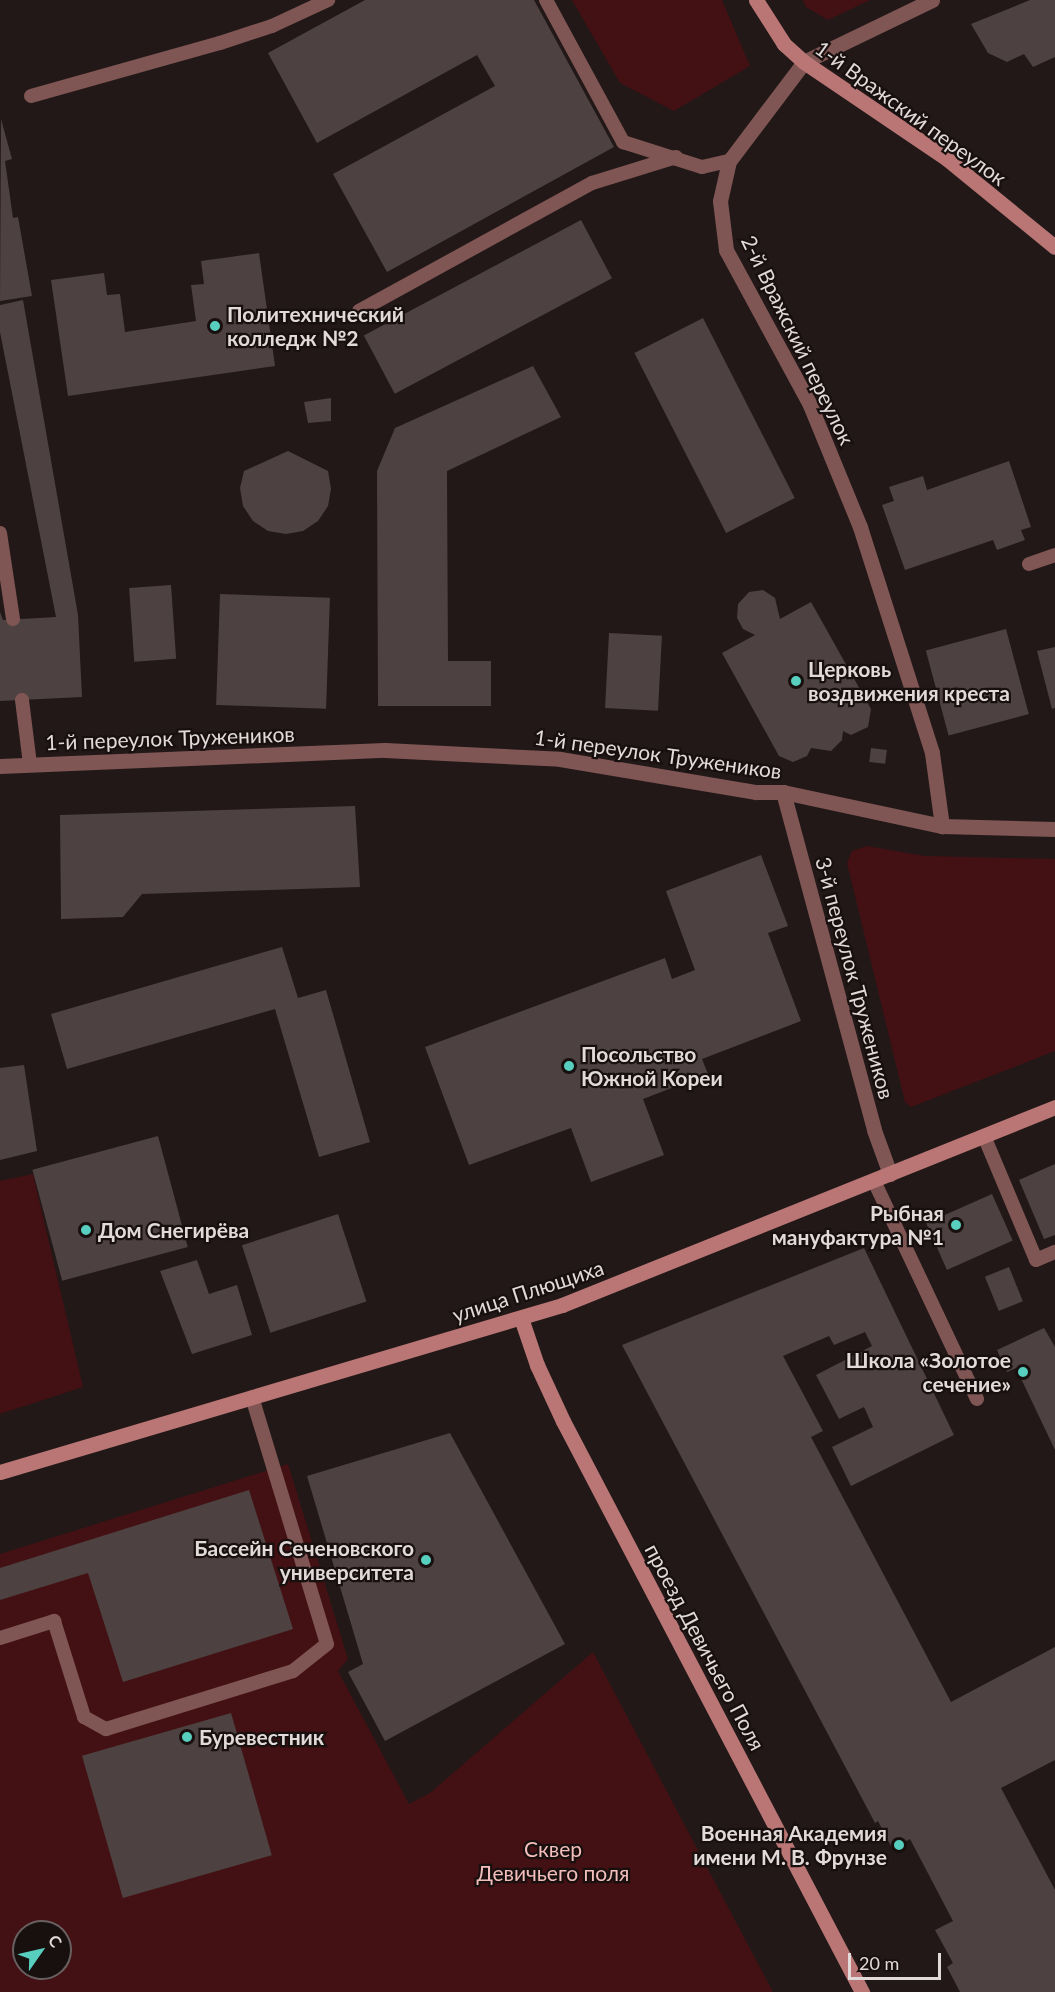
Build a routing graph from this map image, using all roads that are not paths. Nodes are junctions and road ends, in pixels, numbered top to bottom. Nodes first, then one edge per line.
1 (328, 0) edge
2 (546, 0) edge
3 (756, 0) edge
4 (932, 0) edge
5 (804, 62) junction
6 (31, 96) dead end
7 (676, 157) junction
8 (729, 161) junction
9 (1055, 248) edge
10 (359, 311) dead end
11 (0, 533) edge
12 (1055, 555) edge
13 (1029, 564) dead end
14 (13, 619) dead end
15 (22, 700) dead end
16 (30, 765) junction
17 (0, 766) edge
18 (783, 792) junction
19 (942, 826) junction
20 (1055, 829) edge
21 (1055, 1107) edge
22 (984, 1136) junction
23 (890, 1174) junction
24 (874, 1181) junction
25 (1055, 1252) edge
26 (521, 1318) junction
27 (252, 1397) junction
28 (977, 1399) dead end
29 (0, 1473) edge
30 (0, 1638) edge
31 (862, 1992) edge

1 - 6 lane
2 - 7 lane
3 - 5 street, 1-й Вражский переулок
4 - 5 street
5 - 8 street, 2-й Вражский переулок
5 - 9 street, 1-й Вражский переулок
7 - 8 lane
7 - 10 lane
8 - 19 street, 2-й Вражский переулок
11 - 14 lane
12 - 13 lane
15 - 16 lane
16 - 17 street, 1-й переулок Тружеников
16 - 18 street, 1-й переулок Тружеников
18 - 19 street, 1-й переулок Тружеников
18 - 23 street, 3-й переулок Тружеников
19 - 20 street, 1-й переулок Тружеников
21 - 22 street, улица Плющиха
22 - 23 street, улица Плющиха
22 - 25 lane
23 - 24 street, улица Плющиха
24 - 26 street, улица Плющиха
24 - 28 lane
26 - 27 street, улица Плющиха
26 - 31 street, проезд Девичьего Поля
27 - 29 street, улица Плющиха
27 - 30 lane

